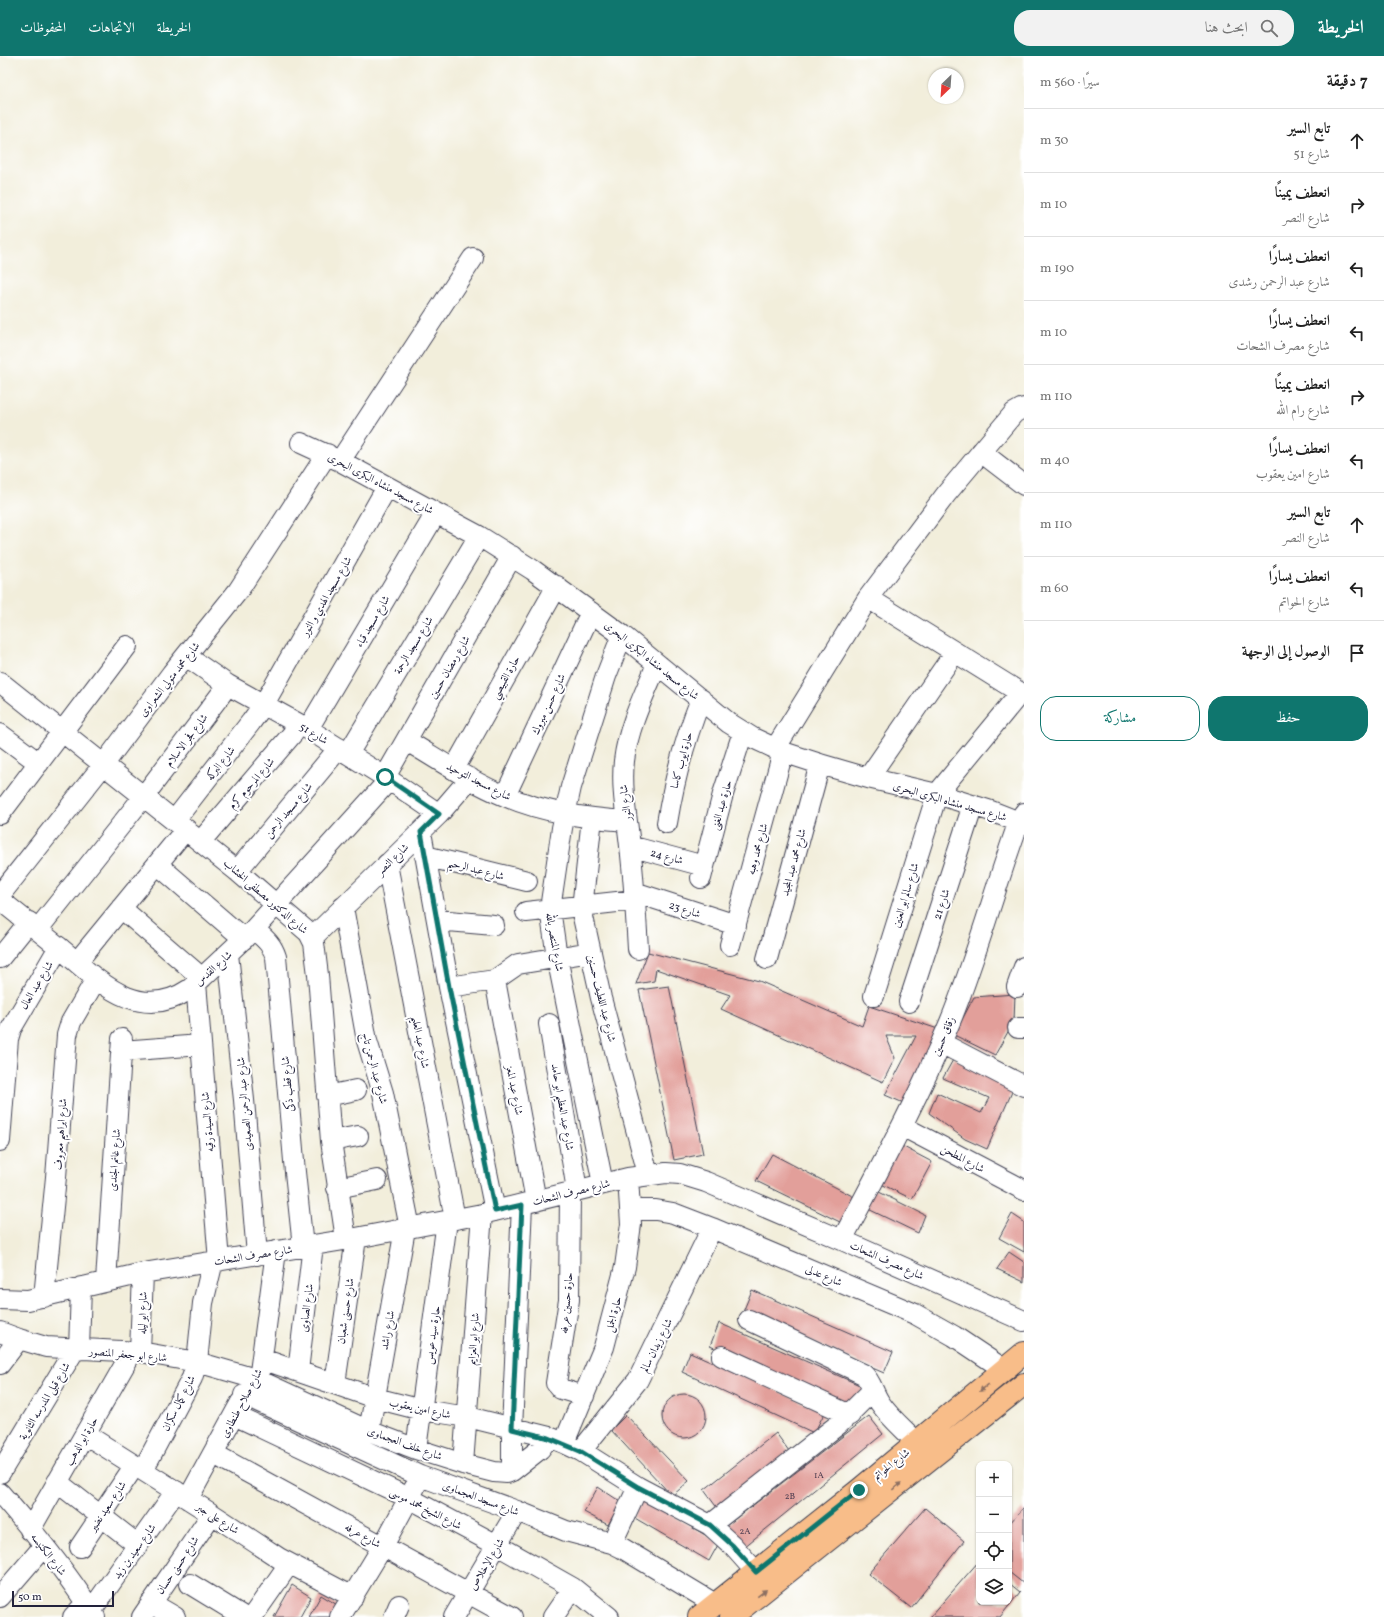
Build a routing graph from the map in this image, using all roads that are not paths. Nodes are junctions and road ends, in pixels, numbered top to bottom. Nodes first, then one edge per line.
1 (473, 258) dead end
2 (1024, 408) edge
3 (301, 443) dead end
4 (981, 452) junction
5 (333, 458) junction
6 (1024, 485) edge
7 (387, 487) junction
8 (436, 512) junction
9 (479, 536) junction
10 (512, 556) junction
11 (556, 586) junction
12 (868, 598) junction
13 (591, 612) junction
14 (622, 635) junction
15 (127, 646) dead end
16 (955, 652) junction
17 (186, 656) junction
18 (658, 664) junction
19 (0, 682) edge
20 (228, 685) junction
21 (1022, 694) edge
22 (701, 699) junction
23 (264, 704) junction
24 (304, 727) junction
25 (63, 731) junction
26 (743, 732) junction
27 (0, 734) edge
28 (407, 741) junction
29 (343, 751) junction
30 (779, 751) junction
31 (39, 762) junction
32 (104, 764) junction
33 (820, 764) junction
34 (462, 774) junction
35 (387, 778) junction
36 (868, 778) junction
37 (936, 794) junction
38 (144, 796) junction
39 (505, 796) junction
40 (973, 806) junction
41 (0, 814) edge
42 (439, 814) junction
43 (564, 814) junction
44 (592, 818) junction
45 (1022, 819) edge
46 (627, 821) junction
47 (667, 823) dead end
48 (187, 830) junction
49 (421, 832) junction
50 (630, 846) junction
51 (425, 856) junction
52 (157, 864) junction
53 (387, 864) junction
54 (238, 871) junction
55 (703, 872) joint
56 (527, 881) dead end
57 (2, 889) edge
58 (634, 896) junction
59 (278, 904) junction
60 (583, 906) junction
61 (343, 907) junction
62 (121, 908) junction
63 (550, 909) junction
64 (526, 912) dead end
65 (437, 920) junction
66 (494, 925) dead end
67 (736, 925) junction
68 (33, 926) junction
69 (249, 934) junction
70 (312, 938) junction
71 (730, 945) dead end
72 (59, 947) junction
73 (638, 949) dead end
74 (591, 952) junction
75 (228, 954) junction
76 (557, 957) junction
77 (0, 958) edge
78 (767, 959) dead end
79 (76, 962) junction
80 (1024, 967) edge
81 (96, 979) junction
82 (199, 980) junction
83 (494, 980) junction
84 (449, 987) junction
85 (1017, 987) dead end
86 (874, 996) dead end
87 (909, 1002) dead end
88 (549, 1024) dead end
89 (941, 1044) junction
90 (201, 1045) junction
91 (1024, 1086) edge
92 (356, 1090) dead end
93 (327, 1096) junction
94 (902, 1126) junction
95 (358, 1136) dead end
96 (0, 1141) edge
97 (331, 1141) junction
98 (648, 1174) junction
99 (628, 1178) junction
100 (377, 1180) dead end
101 (603, 1184) junction
102 (337, 1188) junction
103 (1024, 1190) edge
104 (574, 1191) junction
105 (529, 1203) junction
106 (631, 1210) junction
107 (489, 1213) junction
108 (451, 1220) junction
109 (408, 1228) junction
110 (712, 1228) junction
111 (351, 1238) junction
112 (842, 1240) junction
113 (308, 1246) junction
114 (276, 1251) junction
115 (257, 1255) junction
116 (216, 1261) junction
117 (143, 1273) junction
118 (106, 1281) junction
119 (81, 1287) junction
120 (44, 1297) junction
121 (0, 1299) edge
122 (749, 1320) dead end
123 (1024, 1321) edge
124 (0, 1332) edge
125 (19, 1340) junction
126 (77, 1350) junction
127 (136, 1352) junction
128 (1024, 1353) edge
129 (722, 1356) dead end
130 (262, 1359) junction
131 (198, 1362) junction
132 (0, 1364) edge
133 (1005, 1370) junction
134 (298, 1371) junction
135 (256, 1379) junction
136 (335, 1384) junction
137 (1024, 1384) edge
138 (873, 1390) junction
139 (244, 1395) junction
140 (584, 1396) junction
141 (375, 1398) junction
142 (422, 1410) junction
143 (234, 1414) junction
144 (850, 1415) junction
145 (468, 1418) junction
146 (512, 1429) junction
147 (369, 1431) junction
148 (85, 1434) junction
149 (917, 1442) junction
150 (564, 1444) junction
151 (416, 1449) junction
152 (214, 1454) junction
153 (463, 1464) junction
154 (139, 1468) junction
155 (512, 1471) junction
156 (0, 1473) edge
157 (420, 1476) junction
158 (57, 1482) junction
159 (638, 1487) junction
160 (182, 1495) junction
161 (409, 1498) junction
162 (865, 1498) junction
163 (3, 1501) edge
164 (518, 1511) junction
165 (212, 1514) junction
166 (100, 1516) junction
167 (842, 1516) junction
168 (710, 1525) junction
169 (30, 1530) junction
170 (612, 1544) junction
171 (138, 1545) junction
172 (497, 1545) junction
173 (44, 1546) junction
174 (383, 1546) junction
175 (80, 1547) dead end
176 (289, 1564) junction
177 (756, 1572) junction
178 (190, 1584) dead end
179 (573, 1588) junction
180 (468, 1592) junction
181 (0, 1597) edge
182 (353, 1597) junction
183 (146, 1610) edge
184 (86, 1612) edge
185 (715, 1613) edge
186 (175, 1617) edge
187 (244, 1617) edge
188 (252, 1617) edge
189 (340, 1617) edge
190 (454, 1617) edge
191 (512, 1617) edge
192 (553, 1617) edge
193 (609, 1617) edge

1 - 5 street, شارع محمد متولي الشعراوى
2 - 4 street, شارع محمد وهبه
3 - 5 street, شارع مسجد منشاه البكرى البحرى
4 - 6 street
4 - 12 street, شارع محمد وهبه
5 - 7 street, شارع مسجد منشاه البكرى البحرى
5 - 17 street, شارع محمد متولي الشعراوى
7 - 8 street, شارع مسجد منشاه البكرى البحرى
7 - 23 street, شارع مسجد الهدي و النور
8 - 9 street, شارع مسجد منشاه البكرى البحرى
8 - 24 street, شارع مسجد قباء
9 - 10 street, شارع مسجد منشاه البكرى البحرى
9 - 29 street, شارع مسجد الرحمة
10 - 11 street, شارع مسجد منشاه البكرى البحرى
10 - 28 street, شارع رمضان حسين
11 - 13 street, شارع مسجد منشاه البكرى البحرى
11 - 34 street, حارة القبيصي
12 - 16 street
12 - 30 street, شارع محمد وهبه
13 - 14 street, شارع مسجد منشاه البكرى البحرى
13 - 39 street, شارع حسن مبروك
14 - 18 street, شارع مسجد منشاه البكرى البحرى
14 - 43 street, شارع المنتصر بالله
15 - 25 street
16 - 21 street
16 - 36 street
17 - 20 street, شارع 51
17 - 32 street, شارع محمد متولي الشعراوى
18 - 22 street, شارع مسجد منشاه البكرى البحرى
18 - 46 street, شارع النور
19 - 25 street, شارع الدكتور مصطفى الخشاب
20 - 23 street, شارع 51
20 - 38 street, شارع فجر الاسلام
21 - 37 street
22 - 26 street, شارع مسجد منشاه البكرى البحرى
22 - 47 street, حارة ايوب كاسا
23 - 24 street, شارع 51
23 - 48 street, شارع البركه
24 - 29 street, شارع 51
24 - 48 street, شارع المرحوم كرم
25 - 31 street
25 - 32 street, شارع الدكتور مصطفى الخشاب
26 - 30 street, شارع مسجد منشاه البكرى البحرى
26 - 55 street, حارة عبد الغنى
27 - 31 street
28 - 34 street, شارع مسجد التوحيد
28 - 35 street, شارع رمضان حسين
29 - 35 street, شارع 51
29 - 54 street, شارع مسجد الرحمن
30 - 33 street, شارع مسجد منشاه البكرى البحرى
30 - 67 street, شارع محمد وهبه
31 - 41 street
32 - 38 street, شارع الدكتور مصطفى الخشاب
32 - 57 street, شارع محمد متولي الشعراوى
33 - 36 street, شارع مسجد منشاه البكرى البحرى
33 - 78 street, شارع محمد عبد المجيد
34 - 39 street, شارع مسجد التوحيد
34 - 42 street, شارع النصر
35 - 42 street, شارع 51
35 - 59 street, شارع القدس
36 - 37 street, شارع مسجد منشاه البكرى البحرى
37 - 40 street, شارع مسجد منشاه البكرى البحرى
37 - 86 street, شارع سالم ابو العنين
38 - 48 street, شارع الدكتور مصطفى الخشاب
38 - 68 street, شارع فجر الاسلام
39 - 43 street, شارع مسجد التوحيد
40 - 45 street, شارع مسجد منشاه البكرى البحرى
40 - 87 street, شارع 21
42 - 49 street, شارع النصر
43 - 44 street, شارع مسجد التوحيد
43 - 63 street, شارع المنتصر بالله
44 - 46 street, شارع مسجد التوحيد
44 - 60 street, شارع عبد اللطيف حسنين
45 - 89 street, زقاق حسين
46 - 50 street, شارع النور
48 - 52 street
48 - 54 street, شارع الدكتور مصطفى الخشاب
49 - 51 street, شارع ابو العزايم
49 - 53 street, شارع النصر
50 - 55 street, شارع 24
50 - 58 street, شارع النور
51 - 56 street, شارع عبد الرحيم
51 - 65 street, شارع ابو العزايم
52 - 62 street
52 - 69 street, شارع قطب ذكى
53 - 61 street, شارع النصر
53 - 108 street, شارع عبد العليم
54 - 59 street, شارع الدكتور مصطفى الخشاب
57 - 68 street, شارع القدس
58 - 60 street
58 - 67 street, شارع 23
58 - 73 street, شارع النور
59 - 69 street, شارع القدس
59 - 70 street, شارع الدكتور مصطفى الخشاب
60 - 63 street
60 - 74 street, شارع عبد اللطيف حسنين
61 - 70 street, شارع النصر
61 - 109 street, شارع عبد الرحمن تاج
62 - 79 street
62 - 82 street
63 - 64 street
63 - 76 street, شارع المنتصر بالله
65 - 66 street
65 - 84 street, شارع ابو العزايم
67 - 71 street, شارع محمد وهبه
68 - 72 street, شارع القدس
68 - 77 street, شارع فجر الاسلام
69 - 75 street, شارع القدس
69 - 113 street, شارع قطب ذكى
70 - 93 street, شارع الدكتور مصطفى الخشاب
72 - 79 street, شارع القدس
72 - 96 street, شارع عبد العال
74 - 76 street
74 - 98 street, شارع عبد اللطيف حسنين
75 - 82 street, شارع القدس
75 - 115 street, شارع عبد الرحمن الصعيدى
76 - 83 street
76 - 101 street, شارع المنتصر بالله
79 - 81 street, شارع القدس
80 - 85 street
81 - 82 street, شارع القدس
81 - 120 street, شارع ابراهيم معروف
82 - 90 street, شارع السيدة رقيه
83 - 84 street
83 - 105 street, شارع عبد المعز
84 - 107 street, شارع ابو العزايم
88 - 104 street, شارع عبد العظيم ابو حامد
89 - 91 street
89 - 94 street, زقاق حسين
90 - 116 street, شارع السيدة رقيه
90 - 118 street, شارع غانم الجندى
92 - 93 street
93 - 97 street, شارع الدكتور مصطفى الخشاب
94 - 103 street, شارع المطحن
94 - 112 street, زقاق حسين
95 - 97 street
97 - 102 street, شارع الدكتور مصطفى الخشاب
98 - 99 street, شارع مصرف الشحات
98 - 112 street, شارع مصرف الشحات
99 - 101 street, شارع مصرف الشحات
99 - 106 street, حارة الجمل
100 - 102 street
101 - 104 street, شارع مصرف الشحات
102 - 111 street, شارع الدكتور مصطفى الخشاب
104 - 105 street, شارع مصرف الشحات
104 - 140 street, حارة حسين عرفه
105 - 107 street, شارع مصرف الشحات
105 - 146 street, شارع عبد المعز
106 - 110 street, شارع عدلى
106 - 140 street, حارة الجمل
107 - 108 street, شارع مصرف الشحات
107 - 145 street, شارع ابو العزايم
108 - 109 street, شارع مصرف الشحات
108 - 142 street, حارة سيد عويس
109 - 111 street, شارع مصرف الشحات
109 - 141 street, شارع راشد
110 - 133 street, شارع عدلى
110 - 150 street, شارع زيدان سالم
111 - 113 street, شارع مصرف الشحات
111 - 136 street, شارع حسنى شعبان
112 - 123 street, شارع مصرف الشحات
113 - 114 street, شارع مصرف الشحات
113 - 134 street, شارع الصاوى
114 - 115 street, شارع مصرف الشحات
114 - 130 street, شارع صلاح طنطاوى
115 - 116 street, شارع مصرف الشحات
116 - 117 street, شارع مصرف الشحات
116 - 131 street, شارع كمال سكران
117 - 118 street, شارع مصرف الشحات
117 - 127 street, شارع ابو ليله
118 - 119 street, شارع مصرف الشحات
119 - 120 street, شارع مصرف الشحات
119 - 126 street
120 - 121 street, شارع مصرف الشحات
122 - 138 street
124 - 125 street, شارع ابو جعفر المنصور
125 - 126 street, شارع ابو جعفر المنصور
125 - 132 street
126 - 127 street, شارع ابو جعفر المنصور
126 - 156 street, شارع قبلى المدرسه الثانوية
127 - 131 street, شارع ابو جعفر المنصور
127 - 148 street, حارة ابو الدهب
128 - 133 main road, شارع الحواتم
129 - 144 street
130 - 134 street, شارع امين يعقوب
130 - 135 street, شارع صلاح طنطاوى
131 - 135 street, شارع ابو جعفر المنصور
131 - 154 street, شارع كمال سكران
133 -> 149 main road, شارع الحواتم
134 - 136 street, شارع امين يعقوب
135 - 139 street, شارع صلاح طنطاوى
135 - 147 street, شارع خلف العجماوى
136 - 141 street, شارع امين يعقوب
162 -> 137 main road, شارع الحواتم
138 - 144 street
138 - 149 street
139 - 143 street, شارع صلاح طنطاوى
139 - 157 street, شارع مسجد العجماوى
140 - 150 street, حارة الجمل
141 - 142 street, شارع امين يعقوب
141 - 147 street, شارع راشد
142 - 145 street, شارع امين يعقوب
142 - 151 street, حارة سيد عويس
143 - 152 street, شارع صلاح طنطاوى
143 - 161 street, شارع الشيخ محمد موسى
144 - 168 street
145 - 146 street, شارع امين يعقوب
145 - 153 street, شارع ابو العزايم
146 - 150 street, شارع امين يعقوب
146 - 155 street, شارع عبد المعز
147 - 151 street, شارع خلف العجماوى
148 - 154 street, شارع على جبر
148 - 158 street, حارة ابو الدهب
149 - 162 main road, شارع الحواتم
150 - 155 street
150 - 159 street
151 - 153 street, شارع خلف العجماوى
152 - 160 street, شارع صلاح طنطاوى
152 - 174 street, شارع عرفه
153 - 155 street, شارع خلف العجماوى
154 - 160 street, شارع على جبر
154 - 166 street, شارع سعيد نضير
157 - 161 street
157 - 164 street, شارع مسجد العجماوى
158 - 166 street
158 - 169 street, حارة ابو الدهب
159 - 168 street
159 - 170 street
160 - 165 street, شارع على جبر
160 - 171 street, شارع سعيد بن زيد
161 - 172 street, شارع الشيخ محمد موسى
161 - 174 street
162 - 167 main road, شارع الحواتم
163 - 169 street, شارع الكنيسه
164 - 170 street, شارع مسجد العجماوى
164 - 172 street, شارع الإخلاص
165 - 176 street, شارع على جبر
165 - 183 street, شارع حسنى حسان
166 - 171 street
166 - 175 street, شارع سعيد نضير
167 - 177 main road, شارع الحواتم
185 -> 167 main road, شارع الحواتم
168 - 177 street
169 - 173 street, شارع الكنيسه
170 - 185 street, شارع مسجد العجماوى
171 - 184 street, شارع سعيد بن زيد
172 - 179 street, شارع الشيخ محمد موسى
172 - 180 street, شارع الإخلاص
173 - 181 street
173 - 184 street, شارع الكنيسه
174 - 180 street, شارع عرفه
174 - 182 street
176 - 182 street, شارع على جبر
176 - 188 street
177 - 185 main road, شارع الحواتم
178 - 187 street
179 - 192 street
179 - 193 street, شارع الشيخ محمد موسى
180 - 190 street, شارع الإخلاص
180 - 191 street, شارع عرفه
182 - 189 street
183 - 186 street

